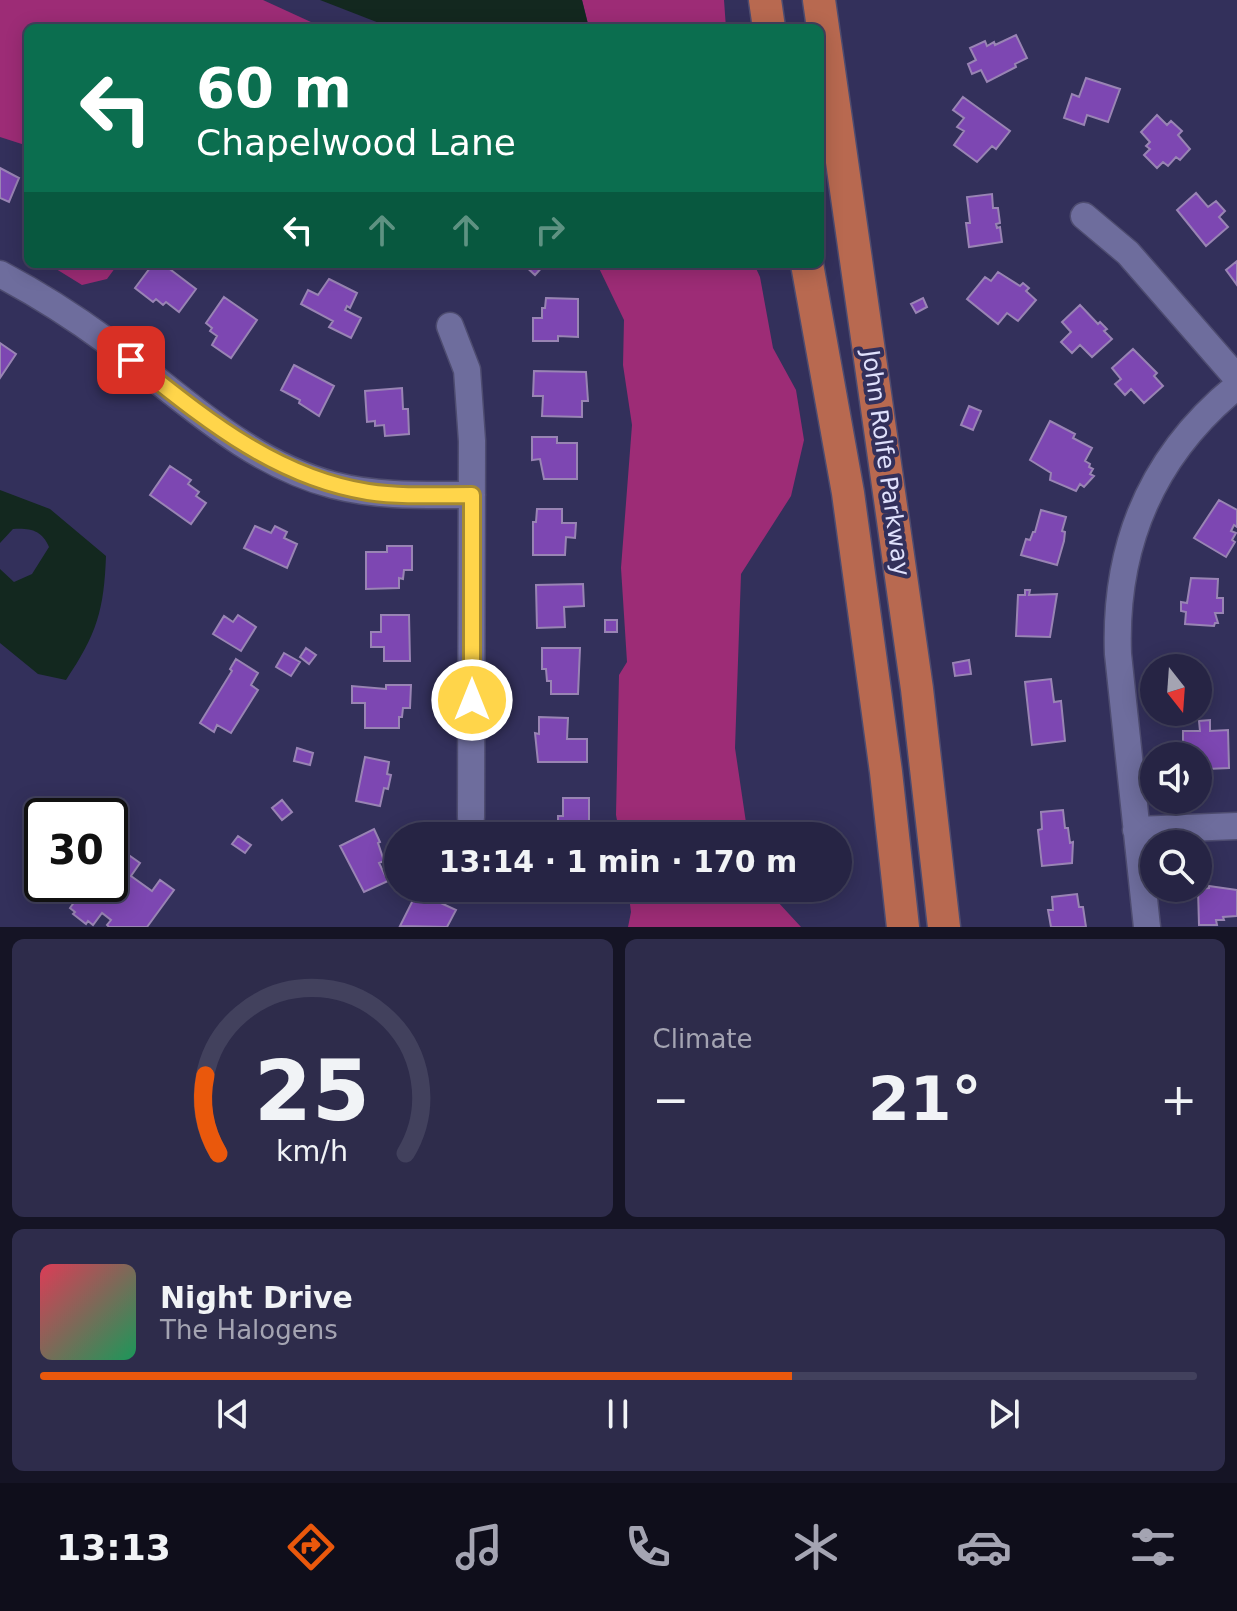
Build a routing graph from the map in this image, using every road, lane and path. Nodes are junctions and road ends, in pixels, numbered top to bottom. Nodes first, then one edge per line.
1 (765, 0) edge
2 (819, 0) edge
3 (768, 24) edge
4 (822, 24) edge
5 (824, 35) edge
6 (1084, 216) dead end
7 (808, 268) edge
8 (0, 274) edge
9 (450, 326) dead end
10 (1237, 378) edge
11 (1237, 386) edge
12 (472, 495) junction
13 (471, 817) dead end
14 (1237, 826) edge
15 (1136, 830) junction
16 (903, 927) edge
17 (944, 927) edge
18 (1147, 927) edge

1 - 3 main road
2 - 4 main road, John Rolfe Parkway
5 - 17 main road, John Rolfe Parkway
6 - 10 street
7 - 16 main road, John Rolfe Parkway
8 - 12 street
9 - 12 street
11 - 15 street
12 - 13 street
14 - 15 street
15 - 18 street

